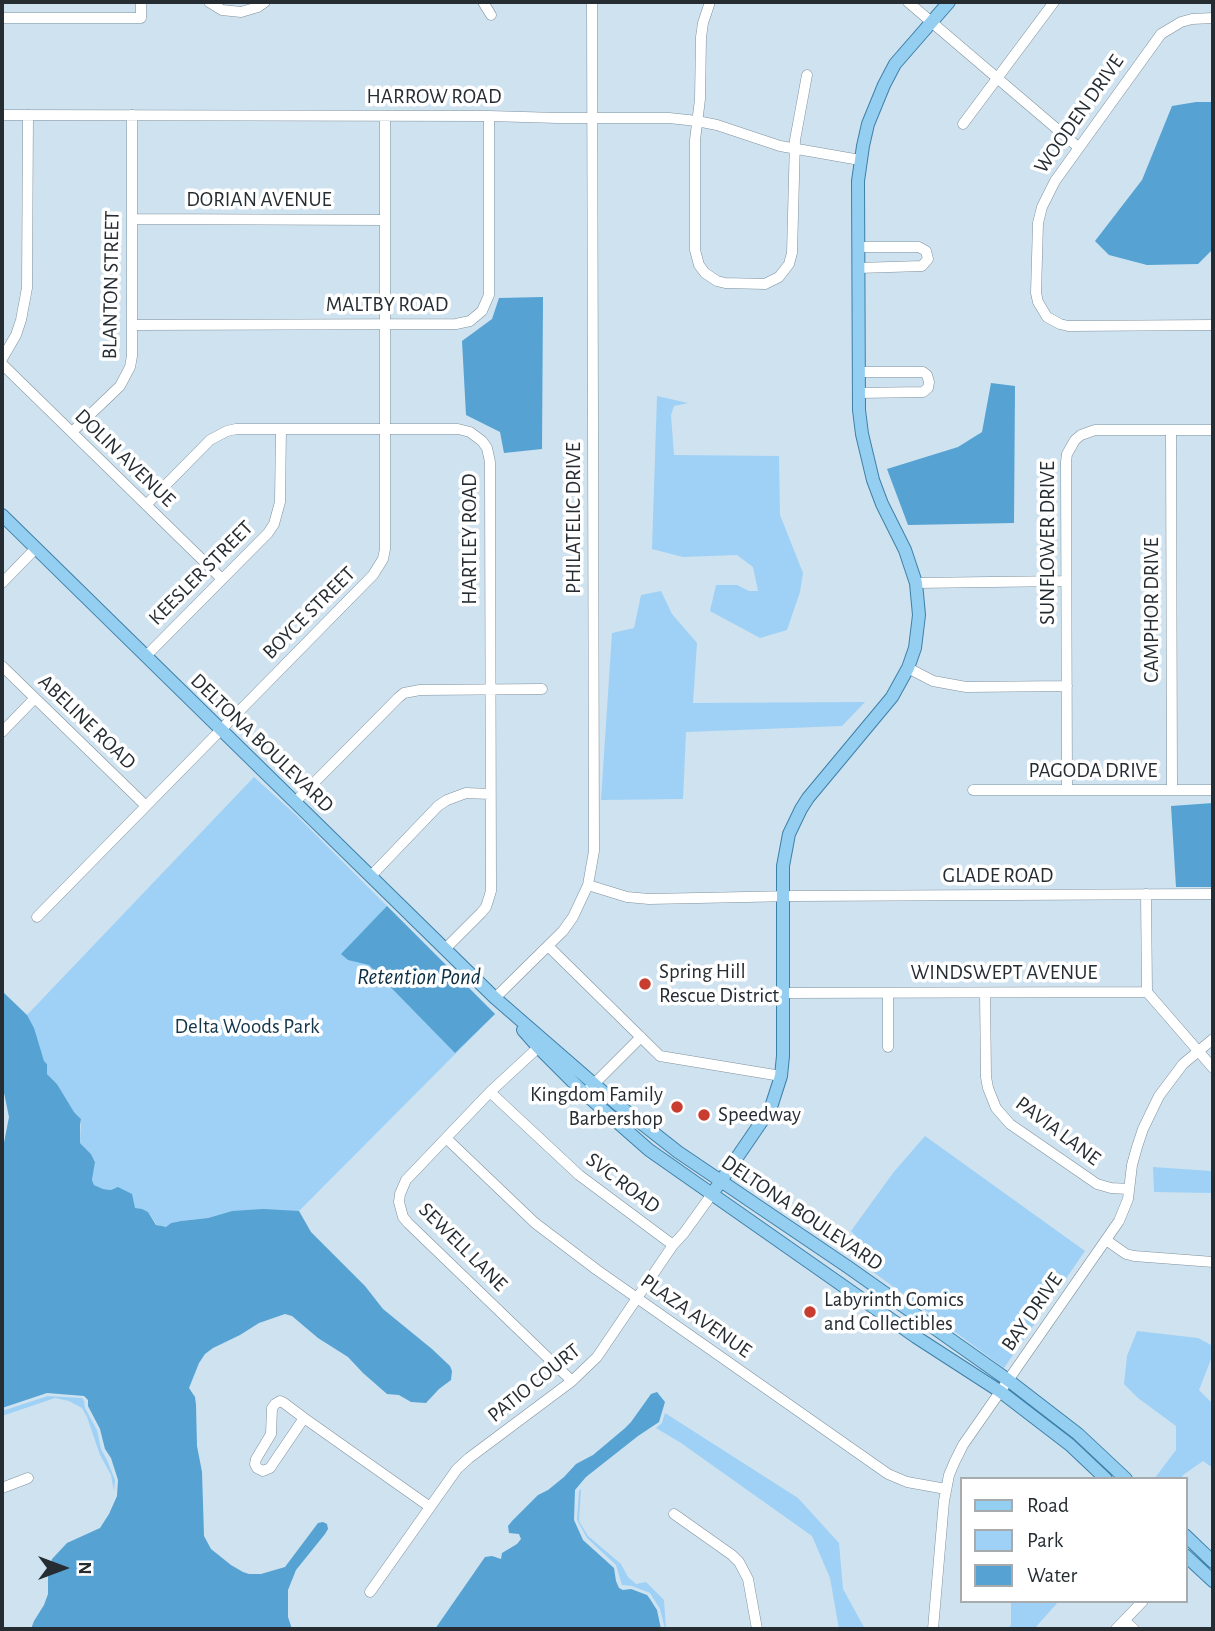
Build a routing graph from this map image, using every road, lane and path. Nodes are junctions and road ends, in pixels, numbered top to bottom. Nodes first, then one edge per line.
1 (141, 2) edge
2 (209, 2) edge
3 (265, 2) edge
4 (484, 2) edge
5 (592, 2) edge
6 (710, 2) edge
7 (908, 2) edge
8 (1054, 2) edge
9 (945, 3) edge
10 (491, 15) dead end
11 (2, 18) edge
12 (1213, 18) edge
13 (932, 22) junction
14 (807, 75) dead end
15 (996, 77) junction
16 (2, 115) edge
17 (29, 115) junction
18 (132, 115) junction
19 (385, 116) junction
20 (489, 116) junction
21 (592, 118) junction
22 (697, 121) junction
23 (962, 124) dead end
24 (1078, 147) junction
25 (794, 149) junction
26 (860, 160) junction
27 (132, 219) junction
28 (385, 220) junction
29 (858, 247) junction
30 (858, 268) junction
31 (385, 324) junction
32 (132, 325) junction
33 (1213, 325) edge
34 (2, 361) edge
35 (858, 372) junction
36 (858, 393) junction
37 (281, 429) junction
38 (385, 429) junction
39 (1171, 430) junction
40 (1213, 430) edge
41 (72, 432) junction
42 (146, 505) junction
43 (2, 515) edge
44 (36, 548) junction
45 (222, 579) junction
46 (1066, 581) junction
47 (2, 583) edge
48 (916, 583) junction
49 (146, 656) junction
50 (2, 666) edge
51 (908, 668) junction
52 (1067, 686) junction
53 (490, 690) junction
54 (542, 690) dead end
55 (35, 698) junction
56 (221, 729) junction
57 (2, 732) edge
58 (1172, 789) junction
59 (973, 790) dead end
60 (1068, 790) junction
61 (1213, 790) edge
62 (490, 794) junction
63 (295, 802) junction
64 (146, 806) junction
65 (371, 876) junction
66 (588, 885) junction
67 (1146, 894) junction
68 (1213, 894) edge
69 (783, 896) junction
70 (37, 917) dead end
71 (548, 946) junction
72 (445, 949) junction
73 (1147, 992) junction
74 (783, 993) junction
75 (888, 993) junction
76 (985, 993) junction
77 (495, 998) junction
78 (641, 1037) junction
79 (1213, 1039) edge
80 (542, 1044) junction
81 (888, 1047) dead end
82 (1198, 1051) junction
83 (1213, 1068) edge
84 (781, 1076) junction
85 (594, 1082) junction
86 (490, 1092) junction
87 (585, 1093) junction
88 (446, 1139) junction
89 (720, 1180) junction
90 (1129, 1189) junction
91 (712, 1194) junction
92 (1106, 1240) junction
93 (673, 1245) junction
94 (1213, 1262) edge
95 (851, 1269) junction
96 (841, 1284) junction
97 (638, 1299) junction
98 (1008, 1380) junction
99 (572, 1381) junction
100 (1001, 1392) junction
101 (304, 1419) junction
102 (1104, 1477) edge
103 (1124, 1477) edge
104 (28, 1478) dead end
105 (2, 1488) edge
106 (946, 1489) junction
107 (430, 1507) junction
108 (674, 1514) dead end
109 (1187, 1537) edge
110 (1196, 1546) junction
111 (1187, 1555) edge
112 (1187, 1557) edge
113 (1213, 1562) edge
114 (1213, 1581) edge
115 (370, 1592) dead end
116 (1141, 1603) edge
117 (1125, 1621) junction
118 (757, 1629) edge
119 (933, 1629) edge
120 (1116, 1629) edge
121 (1133, 1629) edge

1 - 11 street
2 - 3 street
4 - 10 street
5 - 21 street, PHILATELIC DRIVE
6 - 22 street
7 - 13 street
8 - 15 street
9 - 13 main road
12 - 24 street, WOODEN DRIVE
13 - 15 street
13 - 26 main road
14 - 25 street
15 - 23 street
15 - 24 street
16 - 17 street, HARROW ROAD
17 - 18 street, HARROW ROAD
17 - 34 street
18 - 19 street, HARROW ROAD
18 - 27 street, BLANTON STREET
19 - 20 street, HARROW ROAD
19 - 28 street, BOYCE STREET
20 - 21 street, HARROW ROAD
20 - 31 street, MALTBY ROAD
21 - 22 street, HARROW ROAD
21 - 66 street, PHILATELIC DRIVE
22 - 25 street, HARROW ROAD
22 - 25 street
24 - 33 street, WOODEN DRIVE
25 - 26 street, HARROW ROAD
26 - 29 main road
27 - 28 street, DORIAN AVENUE
27 - 32 street, BLANTON STREET
28 - 31 street, BOYCE STREET
29 - 30 main road
29 - 30 street
30 - 35 main road
31 - 32 street, MALTBY ROAD
31 - 38 street, BOYCE STREET
32 - 41 street, BLANTON STREET
34 - 41 street, DOLIN AVENUE
35 - 36 main road
35 - 36 street
36 - 48 main road
37 - 38 street, HARTLEY ROAD
37 - 42 street, HARTLEY ROAD
37 - 45 street, KEESLER STREET
38 - 53 street, HARTLEY ROAD
38 - 56 street, BOYCE STREET
39 - 40 street, SUNFLOWER DRIVE
39 - 46 street, SUNFLOWER DRIVE
39 - 58 street, CAMPHOR DRIVE
41 - 42 street, DOLIN AVENUE
42 - 45 street, DOLIN AVENUE
43 - 44 main road, DELTONA BOULEVARD
44 - 47 street
44 - 49 main road, DELTONA BOULEVARD
45 - 49 street, KEESLER STREET
46 - 48 street
46 - 52 street, SUNFLOWER DRIVE
48 - 51 main road
49 - 56 main road, DELTONA BOULEVARD
50 - 55 street, ABELINE ROAD
51 - 52 street
51 - 69 main road
52 - 60 street, SUNFLOWER DRIVE
53 - 54 street
53 - 62 street, HARTLEY ROAD
53 - 63 street
55 - 57 street
55 - 64 street, ABELINE ROAD
56 - 63 main road, DELTONA BOULEVARD
56 - 64 street, BOYCE STREET
58 - 60 street, PAGODA DRIVE
58 - 61 street, PAGODA DRIVE
59 - 60 street, PAGODA DRIVE
62 - 65 street
62 - 72 street, HARTLEY ROAD
63 - 65 main road, DELTONA BOULEVARD
64 - 70 street, BOYCE STREET
65 - 72 main road, DELTONA BOULEVARD
66 - 69 street, GLADE ROAD
66 - 71 street, PHILATELIC DRIVE
67 - 68 street, GLADE ROAD
67 - 69 street, GLADE ROAD
67 - 73 street
69 - 74 main road
71 - 77 street, PHILATELIC DRIVE
71 - 78 street
72 - 77 main road, DELTONA BOULEVARD
73 - 76 street, WINDSWEPT AVENUE
73 - 82 street
74 - 75 street, WINDSWEPT AVENUE
74 - 84 main road
75 - 76 street, WINDSWEPT AVENUE
75 - 81 street
76 - 90 street, PAVIA LANE
77 - 80 main road, DELTONA BOULEVARD
78 - 84 street
78 - 85 street
79 - 82 street, BAY DRIVE
80 - 85 main road, DELTONA BOULEVARD
80 - 86 street, SEWELL LANE
80 - 87 main road, DELTONA BOULEVARD
82 - 83 street
82 - 90 street, BAY DRIVE
84 - 89 main road
85 - 87 street
85 - 89 main road, DELTONA BOULEVARD
86 - 88 street, SEWELL LANE
86 - 93 street, SVC ROAD
87 - 91 main road, DELTONA BOULEVARD
88 - 97 street, PLAZA AVENUE
88 - 99 street, SEWELL LANE
89 - 91 main road
89 - 95 main road, DELTONA BOULEVARD
90 - 92 street, BAY DRIVE
91 - 93 street, PATIO COURT
91 - 96 main road, DELTONA BOULEVARD
92 - 94 street
92 - 98 street, BAY DRIVE
93 - 97 street, PATIO COURT
95 - 96 main road
95 - 98 main road, DELTONA BOULEVARD
96 - 100 main road, DELTONA BOULEVARD
97 - 99 street, PATIO COURT
97 - 106 street, PLAZA AVENUE
98 - 100 street, BAY DRIVE
98 - 103 main road, DELTONA BOULEVARD
99 - 107 street, PATIO COURT
100 - 102 main road, DELTONA BOULEVARD
100 - 106 street, BAY DRIVE
101 - 101 street
101 - 107 street
104 - 105 street
106 - 119 street, BAY DRIVE
107 - 115 street, PATIO COURT
108 - 118 street
109 - 110 main road
110 - 111 street
110 - 113 main road
112 - 114 main road
116 - 117 street
117 - 120 street
117 - 121 street

